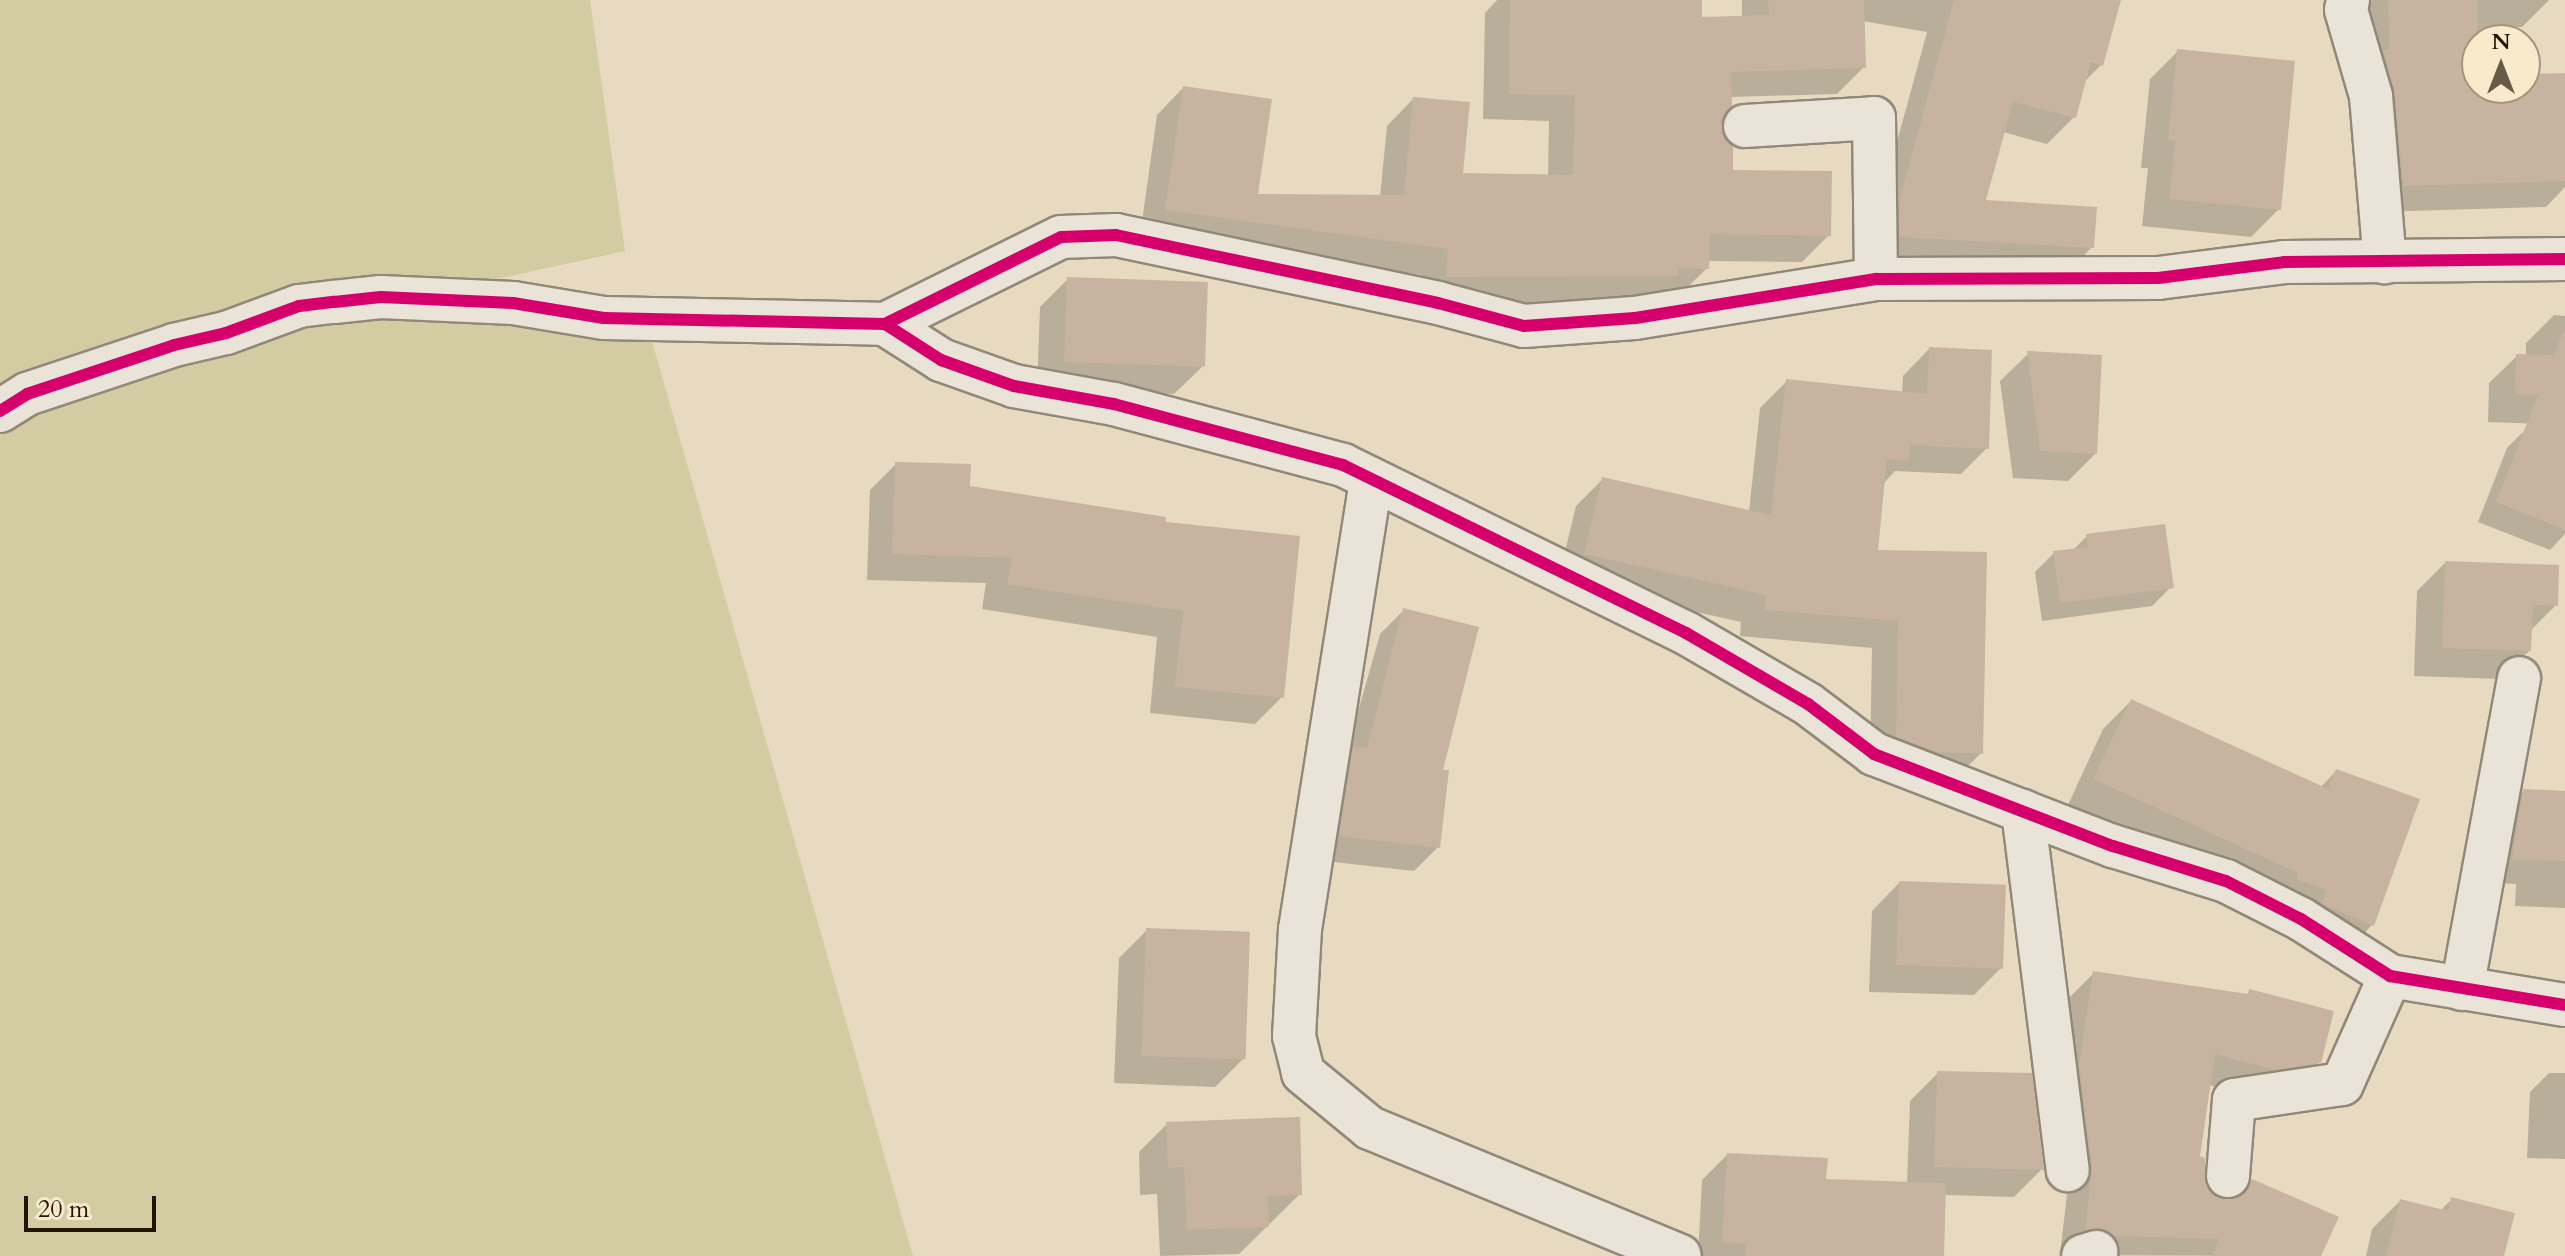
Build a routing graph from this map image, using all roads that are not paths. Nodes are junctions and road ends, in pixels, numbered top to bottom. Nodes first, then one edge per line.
1 (2348, 0) edge
2 (1745, 126) dead end
3 (2565, 259) edge
4 (2385, 262) junction
5 (1876, 279) junction
6 (885, 324) junction
7 (0, 411) edge
8 (1371, 481) junction
9 (2519, 678) dead end
10 (2023, 811) junction
11 (2390, 976) junction
12 (2462, 989) junction
13 (2565, 1005) edge
14 (2068, 1170) dead end
15 (2228, 1176) dead end
16 (1680, 1256) edge

1 - 4 street
2 - 5 street
3 - 4 street
4 - 5 street
5 - 6 street
6 - 7 street
6 - 8 street
8 - 10 street
8 - 16 street
9 - 12 street
10 - 11 street
10 - 14 street
11 - 12 street
11 - 15 street
12 - 13 street

